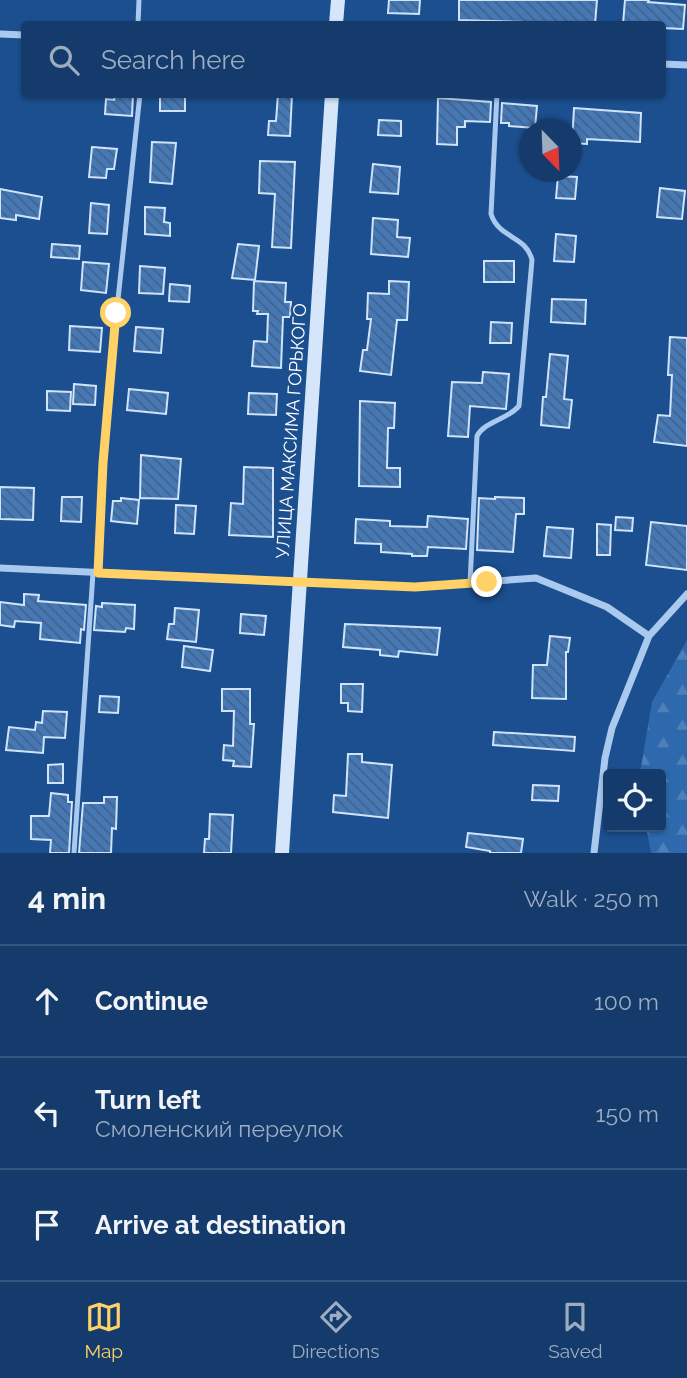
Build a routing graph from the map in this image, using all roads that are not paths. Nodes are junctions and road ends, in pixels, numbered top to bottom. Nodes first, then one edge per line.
1 (139, 0) edge
2 (338, 0) edge
3 (138, 21) edge
4 (336, 21) edge
5 (0, 34) edge
6 (21, 36) edge
7 (666, 64) edge
8 (687, 65) edge
9 (140, 98) edge
10 (332, 98) edge
11 (498, 98) edge
12 (0, 568) edge
13 (95, 573) junction
14 (300, 583) junction
15 (470, 584) junction
16 (687, 594) edge
17 (649, 636) junction
18 (74, 853) edge
19 (282, 853) edge
20 (594, 853) edge

1 - 3 lane
2 - 4 main road
5 - 6 street
7 - 8 street
9 - 13 lane
10 - 14 main road, УЛИЦА МАКСИМА ГОРЬКОГО
11 - 15 lane
12 - 13 street
13 - 14 street
13 - 18 lane
14 - 15 street
14 - 19 main road, УЛИЦА МАКСИМА ГОРЬКОГО
15 - 17 street
16 - 17 street
17 - 20 street

